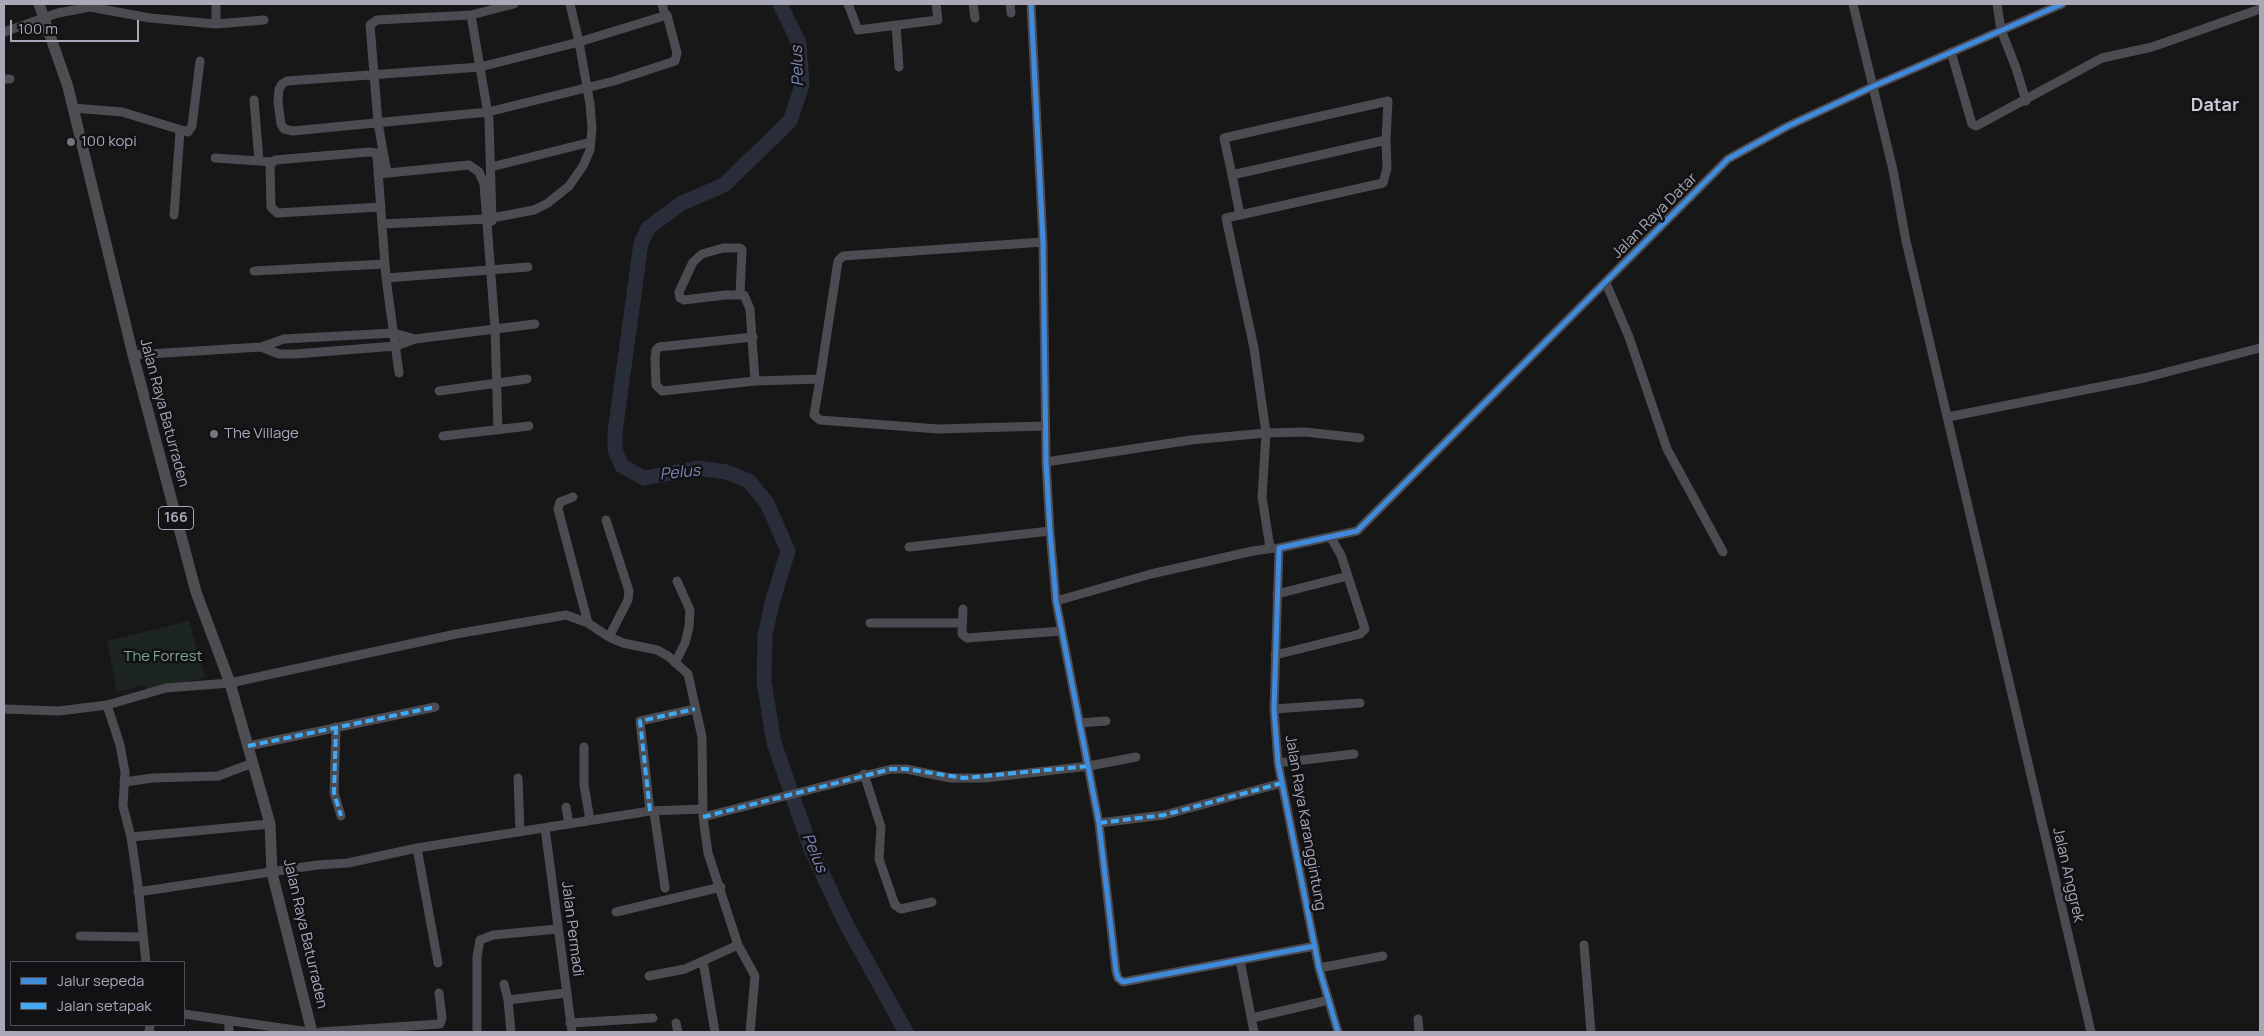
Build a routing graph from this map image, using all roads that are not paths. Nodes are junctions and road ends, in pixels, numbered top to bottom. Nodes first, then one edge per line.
1 (39, 4) edge
2 (216, 4) edge
3 (514, 4) edge
4 (570, 4) edge
5 (662, 4) edge
6 (848, 4) edge
7 (936, 4) edge
8 (973, 4) edge
9 (1032, 4) edge
10 (1854, 4) edge
11 (1997, 4) edge
12 (2062, 4) edge
13 (2260, 9) edge
14 (471, 15) junction
15 (665, 15) junction
16 (974, 18) dead end
17 (44, 19) junction
18 (264, 20) dead end
19 (216, 24) junction
20 (896, 25) junction
21 (2001, 30) junction
22 (4, 32) edge
23 (579, 42) junction
24 (1951, 52) junction
25 (200, 61) dead end
26 (480, 67) junction
27 (899, 68) dead end
28 (374, 75) junction
29 (1874, 86) junction
30 (587, 87) junction
31 (254, 100) dead end
32 (2026, 101) junction
33 (73, 108) junction
34 (488, 112) junction
35 (378, 123) junction
36 (180, 131) junction
37 (1386, 140) junction
38 (590, 142) junction
39 (215, 158) dead end
40 (259, 161) junction
41 (272, 162) junction
42 (491, 167) junction
43 (382, 173) junction
44 (1232, 175) junction
45 (381, 207) junction
46 (174, 215) dead end
47 (1240, 215) junction
48 (489, 218) junction
49 (382, 224) junction
50 (1043, 242) junction
51 (385, 264) junction
52 (528, 267) dead end
53 (492, 269) junction
54 (254, 271) dead end
55 (386, 278) junction
56 (1606, 283) junction
57 (740, 294) junction
58 (535, 324) dead end
59 (495, 328) junction
60 (394, 333) junction
61 (753, 337) junction
62 (291, 339) junction
63 (415, 339) junction
64 (396, 346) junction
65 (260, 347) junction
66 (2260, 348) edge
67 (292, 354) junction
68 (134, 355) junction
69 (399, 372) dead end
70 (820, 379) junction
71 (527, 380) dead end
72 (755, 382) junction
73 (495, 384) junction
74 (439, 390) dead end
75 (1948, 417) junction
76 (529, 426) dead end
77 (1045, 426) junction
78 (498, 430) junction
79 (1266, 433) junction
80 (443, 436) dead end
81 (1360, 438) dead end
82 (1046, 462) junction
83 (573, 497) dead end
84 (606, 520) dead end
85 (1050, 531) junction
86 (1331, 538) junction
87 (909, 547) dead end
88 (1275, 548) junction
89 (1724, 552) dead end
90 (1348, 576) junction
91 (677, 581) dead end
92 (1277, 594) junction
93 (1056, 601) junction
94 (963, 609) dead end
95 (588, 623) junction
96 (870, 623) dead end
97 (962, 623) junction
98 (1062, 631) junction
99 (609, 638) junction
100 (1275, 654) junction
101 (675, 663) junction
102 (230, 683) junction
103 (1360, 703) dead end
104 (107, 705) junction
105 (435, 707) dead end
106 (4, 709) edge
107 (695, 709) junction
108 (1274, 709) junction
109 (1106, 720) dead end
110 (1080, 723) junction
111 (336, 726) junction
112 (248, 746) junction
113 (584, 747) dead end
114 (1354, 754) dead end
115 (1136, 757) dead end
116 (253, 763) junction
117 (1278, 763) junction
118 (1088, 766) junction
119 (864, 774) junction
120 (518, 778) dead end
121 (124, 782) junction
122 (1282, 783) junction
123 (566, 807) dead end
124 (652, 811) junction
125 (703, 813) junction
126 (341, 816) dead end
127 (590, 820) junction
128 (1099, 823) junction
129 (270, 824) junction
130 (569, 824) junction
131 (545, 828) junction
132 (520, 832) junction
133 (131, 837) junction
134 (417, 848) junction
135 (272, 873) junction
136 (721, 887) junction
137 (665, 888) dead end
138 (138, 892) junction
139 (932, 902) dead end
140 (616, 912) dead end
141 (558, 929) junction
142 (80, 936) dead end
143 (143, 937) junction
144 (735, 946) junction
145 (1315, 946) junction
146 (1584, 946) dead end
147 (1383, 956) dead end
148 (1240, 960) junction
149 (146, 961) edge
150 (703, 961) junction
151 (438, 963) dead end
152 (1319, 968) junction
153 (650, 976) dead end
154 (504, 984) dead end
155 (439, 993) dead end
156 (566, 993) junction
157 (508, 1000) junction
158 (1329, 1000) junction
159 (185, 1014) edge
160 (654, 1018) dead end
161 (1252, 1018) junction
162 (1418, 1020) dead end
163 (229, 1021) junction
164 (571, 1028) edge
165 (229, 1032) edge
166 (310, 1032) edge
167 (320, 1032) edge
168 (477, 1032) edge
169 (511, 1032) edge
170 (714, 1032) edge
171 (750, 1032) edge
172 (1254, 1032) edge
173 (1338, 1032) edge
174 (1419, 1032) edge
175 (1590, 1032) edge
176 (2091, 1032) edge

1 - 17 main road, Jalan Raya Baturraden / 166
2 - 19 street
3 - 14 street
4 - 23 street
5 - 15 street
6 - 20 street
7 - 20 street
8 - 16 street
9 - 50 street
10 - 29 street, Jalan Anggrek
11 - 21 street
12 - 21 street, Jalan Raya Datar
13 - 32 street
14 - 26 street
14 - 28 street
15 - 23 street
15 - 30 street
17 - 19 street
17 - 22 street
17 - 33 main road, Jalan Raya Baturraden / 166
18 - 19 street
20 - 27 street
21 - 24 street, Jalan Raya Datar
21 - 32 street
23 - 26 street
23 - 30 street
24 - 29 street, Jalan Raya Datar
24 - 32 street
25 - 36 street
26 - 28 street
26 - 34 street
28 - 35 street
28 - 35 street
29 - 56 street, Jalan Raya Datar
29 - 75 street, Jalan Anggrek
30 - 34 street
30 - 38 street
31 - 40 street
33 - 36 street
33 - 68 main road, Jalan Raya Baturraden / 166
34 - 35 street
34 - 42 street
35 - 43 street
36 - 46 street
37 - 44 street
37 - 44 street
37 - 47 street
38 - 42 street
38 - 48 street
39 - 40 street
40 - 41 street
41 - 43 street
41 - 45 street
42 - 48 street
43 - 45 street
43 - 48 street
44 - 47 street
45 - 49 street
47 - 79 street, Jalan Raya Karanggintung
48 - 49 street
48 - 53 street
49 - 51 street
50 - 70 street
50 - 77 street
51 - 54 street
51 - 55 street
52 - 53 street
53 - 55 street
53 - 59 street
55 - 60 street
56 - 86 street, Jalan Raya Datar
56 - 89 street
57 - 57 street
57 - 61 street
58 - 59 street
59 - 63 street
59 - 73 street
60 - 62 street
60 - 63 street
60 - 64 street
61 - 72 street
61 - 72 street
62 - 65 street
62 - 67 street
63 - 64 street
64 - 67 street
64 - 69 street
65 - 67 street
65 - 68 street
66 - 75 street
68 - 102 main road, Jalan Raya Baturraden / 166
70 - 72 street
70 - 77 street
71 - 73 street
73 - 74 street
73 - 78 street
75 - 176 street, Jalan Anggrek
76 - 78 street
77 - 82 street
78 - 80 street
79 - 81 street
79 - 82 street
79 - 88 street, Jalan Raya Karanggintung
82 - 85 street
83 - 95 street
84 - 99 street
85 - 87 street
85 - 93 street
86 - 88 street
86 - 90 street
88 - 92 street, Jalan Raya Karanggintung
88 - 93 street
90 - 92 street
90 - 100 street
91 - 101 street
92 - 100 street, Jalan Raya Karanggintung
93 - 98 street
94 - 97 street
95 - 99 street
95 - 102 street
96 - 97 street
97 - 98 street
98 - 110 street
99 - 101 street
100 - 108 street, Jalan Raya Karanggintung
101 - 107 street
102 - 104 street
102 - 112 main road, Jalan Raya Baturraden / 166
103 - 108 street
104 - 106 street
104 - 121 street
105 - 111 street
107 - 124 street
107 - 125 street
108 - 117 street, Jalan Raya Karanggintung
109 - 110 street
110 - 118 street
111 - 112 street
111 - 126 street
112 - 116 main road, Jalan Raya Baturraden / 166
113 - 127 street
114 - 117 street
115 - 118 street
116 - 121 street
116 - 129 main road, Jalan Raya Baturraden / 166
117 - 122 street, Jalan Raya Karanggintung
118 - 119 street
118 - 128 street
119 - 125 street
119 - 139 street
120 - 132 street
121 - 133 street
122 - 128 street
122 - 145 street, Jalan Raya Karanggintung
123 - 130 street
124 - 125 street
124 - 127 street
124 - 137 street
125 - 136 street
127 - 130 street
128 - 148 street
129 - 133 street
129 - 135 main road, Jalan Raya Baturraden / 166
130 - 131 street
131 - 132 street
131 - 141 street, Jalan Permadi
132 - 134 street
133 - 138 street
134 - 135 street
134 - 151 street
135 - 138 street
135 - 166 main road, Jalan Raya Baturraden / 166
136 - 140 street
136 - 144 street
138 - 143 street
141 - 156 street, Jalan Permadi
141 - 168 street
142 - 143 street
143 - 149 street
144 - 150 street
144 - 171 street
145 - 148 street
145 - 152 street, Jalan Raya Karanggintung
146 - 175 street
147 - 152 street
148 - 161 street
150 - 153 street
150 - 170 street
152 - 158 street, Jalan Raya Karanggintung
154 - 157 street
155 - 167 street
156 - 157 street
156 - 164 street, Jalan Permadi
157 - 169 street
158 - 161 street
158 - 173 street, Jalan Raya Karanggintung
159 - 163 street
160 - 164 street
161 - 172 street
162 - 174 street
163 - 165 street
163 - 166 street

